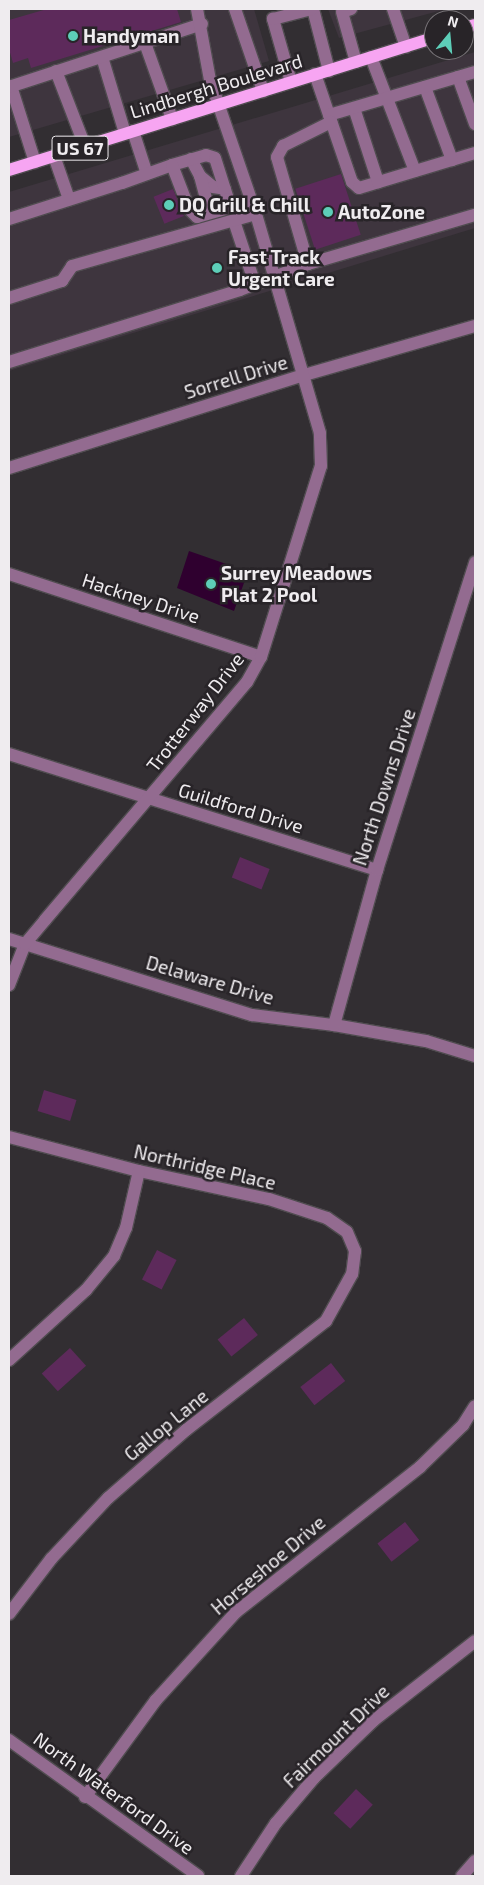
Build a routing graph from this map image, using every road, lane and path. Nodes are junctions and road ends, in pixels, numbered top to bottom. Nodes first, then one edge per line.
1 (197, 9) edge
2 (235, 9) edge
3 (312, 9) edge
4 (351, 9) edge
5 (392, 9) edge
6 (202, 24) junction
7 (424, 41) edge
8 (144, 43) junction
9 (406, 46) junction
10 (102, 57) junction
11 (371, 57) junction
12 (356, 62) junction
13 (56, 71) junction
14 (329, 71) junction
15 (475, 72) edge
16 (315, 74) junction
17 (458, 77) junction
18 (291, 82) junction
19 (10, 86) edge
20 (425, 87) junction
21 (262, 91) junction
22 (388, 98) junction
23 (219, 104) junction
24 (354, 108) junction
25 (330, 118) junction
26 (172, 119) junction
27 (475, 124) edge
28 (129, 132) junction
29 (85, 146) junction
30 (475, 153) edge
31 (54, 156) junction
32 (191, 159) junction
33 (452, 160) junction
34 (35, 162) junction
35 (172, 165) junction
36 (9, 170) edge
37 (414, 171) junction
38 (147, 174) junction
39 (200, 176) junction
40 (378, 182) junction
41 (225, 189) junction
42 (70, 199) junction
43 (207, 202) dead end
44 (256, 214) junction
45 (475, 215) edge
46 (9, 219) edge
47 (234, 220) junction
48 (308, 264) junction
49 (275, 277) junction
50 (255, 284) junction
51 (9, 298) edge
52 (475, 326) edge
53 (9, 362) edge
54 (304, 375) junction
55 (9, 468) edge
56 (475, 562) edge
57 (9, 574) edge
58 (261, 657) junction
59 (9, 754) edge
60 (149, 799) junction
61 (377, 870) junction
62 (9, 939) edge
63 (25, 944) junction
64 (9, 985) edge
65 (334, 1025) junction
66 (475, 1056) edge
67 (9, 1137) edge
68 (138, 1171) junction
69 (352, 1274) joint
70 (9, 1360) edge
71 (475, 1406) edge
72 (9, 1614) edge
73 (475, 1641) edge
74 (9, 1740) edge
75 (85, 1797) junction
76 (475, 1861) edge
77 (198, 1876) edge
78 (241, 1876) edge
79 (462, 1876) edge

1 - 6 street, Trotterway Drive
2 - 21 street
3 - 14 street
3 - 18 street
4 - 12 street
5 - 9 street
6 - 8 street
6 - 23 street, Trotterway Drive
7 - 9 main road, Lindbergh Boulevard / US 67
8 - 10 street
8 - 26 street
9 - 11 main road, Lindbergh Boulevard / US 67
10 - 13 street
10 - 28 street
11 - 12 main road, Lindbergh Boulevard / US 67
11 - 22 street
12 - 14 main road, Lindbergh Boulevard / US 67
13 - 19 street
13 - 29 street
14 - 16 main road, Lindbergh Boulevard / US 67
15 - 17 street
16 - 18 main road, Lindbergh Boulevard / US 67
16 - 25 street
17 - 20 street
17 - 27 street
18 - 21 main road, Lindbergh Boulevard / US 67
19 - 34 street
20 - 22 street
20 - 33 street
21 - 23 main road, Lindbergh Boulevard / US 67
22 - 24 street
22 - 37 street
23 - 26 main road, Lindbergh Boulevard / US 67
23 - 44 street, Trotterway Drive
24 - 25 street
24 - 40 street
25 - 40 street
25 - 48 street
26 - 28 main road, Lindbergh Boulevard / US 67
28 - 29 main road, Lindbergh Boulevard / US 67
28 - 38 street
29 - 31 main road, Lindbergh Boulevard / US 67
30 - 33 street
31 - 34 main road, Lindbergh Boulevard / US 67
31 - 42 street
32 - 35 street
32 - 39 street
32 - 41 street
33 - 37 street
34 - 36 main road, Lindbergh Boulevard / US 67
35 - 38 street
35 - 41 street
37 - 40 street
38 - 42 street
39 - 41 street
39 - 43 street
42 - 46 street
44 - 47 street
44 - 49 street, Trotterway Drive
45 - 48 street
47 - 50 street
47 - 51 street
48 - 49 street
49 - 50 street
49 - 54 street, Trotterway Drive
50 - 53 street
52 - 54 street, Sorrell Drive
54 - 55 street, Sorrell Drive
54 - 58 street, Trotterway Drive
56 - 61 street, North Downs Drive
57 - 58 street, Hackney Drive
58 - 60 street, Trotterway Drive
59 - 60 street, Guildford Drive
60 - 61 street, Guildford Drive
60 - 63 street, Trotterway Drive
61 - 65 street, North Downs Drive
62 - 63 street, Delaware Drive
63 - 64 street, Trotterway Drive
63 - 65 street, Delaware Drive
65 - 66 street, Delaware Drive
67 - 68 street, Northridge Place
68 - 69 street, Northridge Place
68 - 70 street
69 - 72 street, Gallop Lane
71 - 75 street, Horseshoe Drive
73 - 78 street, Fairmount Drive
74 - 75 street, North Waterford Drive
75 - 77 street, North Waterford Drive
76 - 79 street

